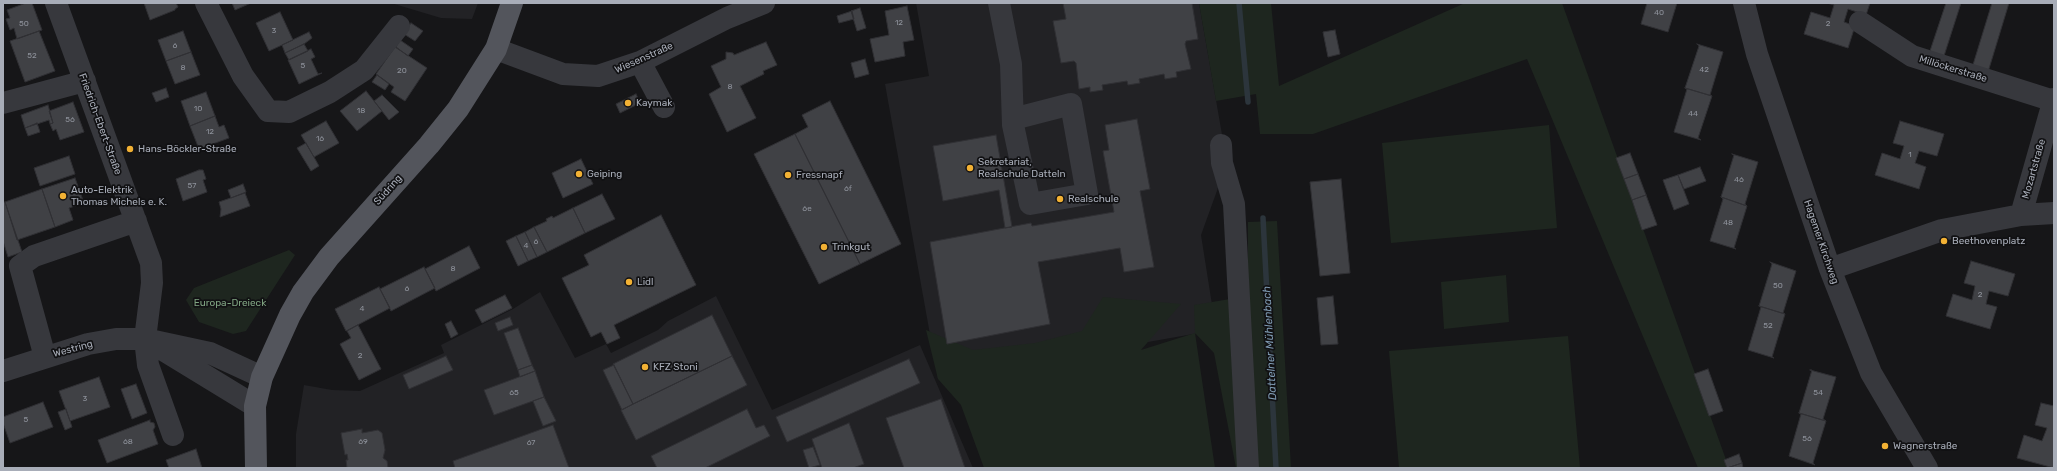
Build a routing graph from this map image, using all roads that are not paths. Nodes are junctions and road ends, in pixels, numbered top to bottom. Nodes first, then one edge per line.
1 (56, 3) edge
2 (206, 3) edge
3 (512, 3) edge
4 (764, 3) edge
5 (999, 3) edge
6 (1744, 3) edge
7 (1860, 22) dead end
8 (399, 26) dead end
9 (496, 49) junction
10 (640, 62) junction
11 (85, 81) junction
12 (2054, 100) edge
13 (3, 103) edge
14 (664, 107) dead end
15 (1013, 119) junction
16 (1221, 145) dead end
17 (2054, 213) edge
18 (2020, 215) junction
19 (136, 221) junction
20 (1830, 269) junction
21 (146, 339) junction
22 (45, 357) junction
23 (3, 371) edge
24 (262, 377) junction
25 (255, 406) junction
26 (173, 435) dead end
27 (256, 468) edge
28 (1248, 468) edge
29 (1928, 468) edge

1 - 11 street, Friedrich-Ebert-Straße
2 - 8 street
3 - 9 main road, Südring
4 - 10 street, Wiesenstraße
5 - 15 street
6 - 20 street, Hagemer Kirchweg
7 - 12 street, Millöckerstraße
9 - 10 street, Wiesenstraße
9 - 24 main road, Südring
10 - 14 street
11 - 13 street
11 - 19 street, Friedrich-Ebert-Straße
12 - 18 street, Mozartstraße
15 - 15 street
16 - 28 street
17 - 18 street
18 - 20 street
19 - 21 street, Friedrich-Ebert-Straße
19 - 22 street
20 - 29 street, Hagemer Kirchweg
21 - 22 street, Westring
21 - 24 street, Westring
21 - 25 street
21 - 26 street, Friedrich-Ebert-Straße
22 - 23 street, Westring
24 - 25 main road
25 - 27 main road

